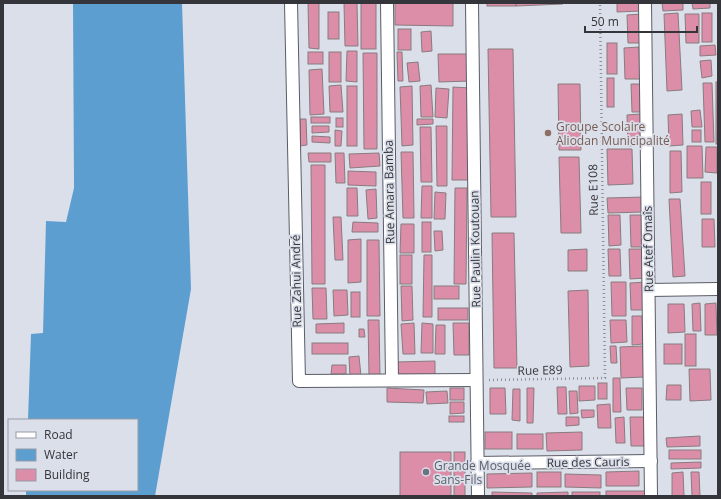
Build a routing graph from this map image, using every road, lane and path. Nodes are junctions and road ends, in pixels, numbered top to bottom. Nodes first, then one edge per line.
1 (291, 3) edge
2 (387, 3) edge
3 (472, 3) edge
4 (600, 3) edge
5 (645, 3) edge
6 (718, 289) edge
7 (649, 290) junction
8 (605, 378) joint
9 (392, 380) junction
10 (476, 380) junction
11 (651, 461) junction
12 (477, 463) junction
13 (478, 496) edge
14 (651, 496) edge

1 - 9 street, Rue Zahui André
2 - 9 street, Rue Amara Bamba
3 - 10 street, Rue Paulin Koutouan
4 - 8 path, Rue E108
5 - 7 street, Rue Atef Omaîs
6 - 7 street
7 - 11 street, Rue Atef Omaîs
8 - 10 path, Rue E89
9 - 10 street, Rue Zahui André
10 - 12 street, Rue Paulin Koutouan
11 - 12 street, Rue des Cauris
11 - 14 street, Rue Atef Omaîs
12 - 13 street, Rue Paulin Koutouan

